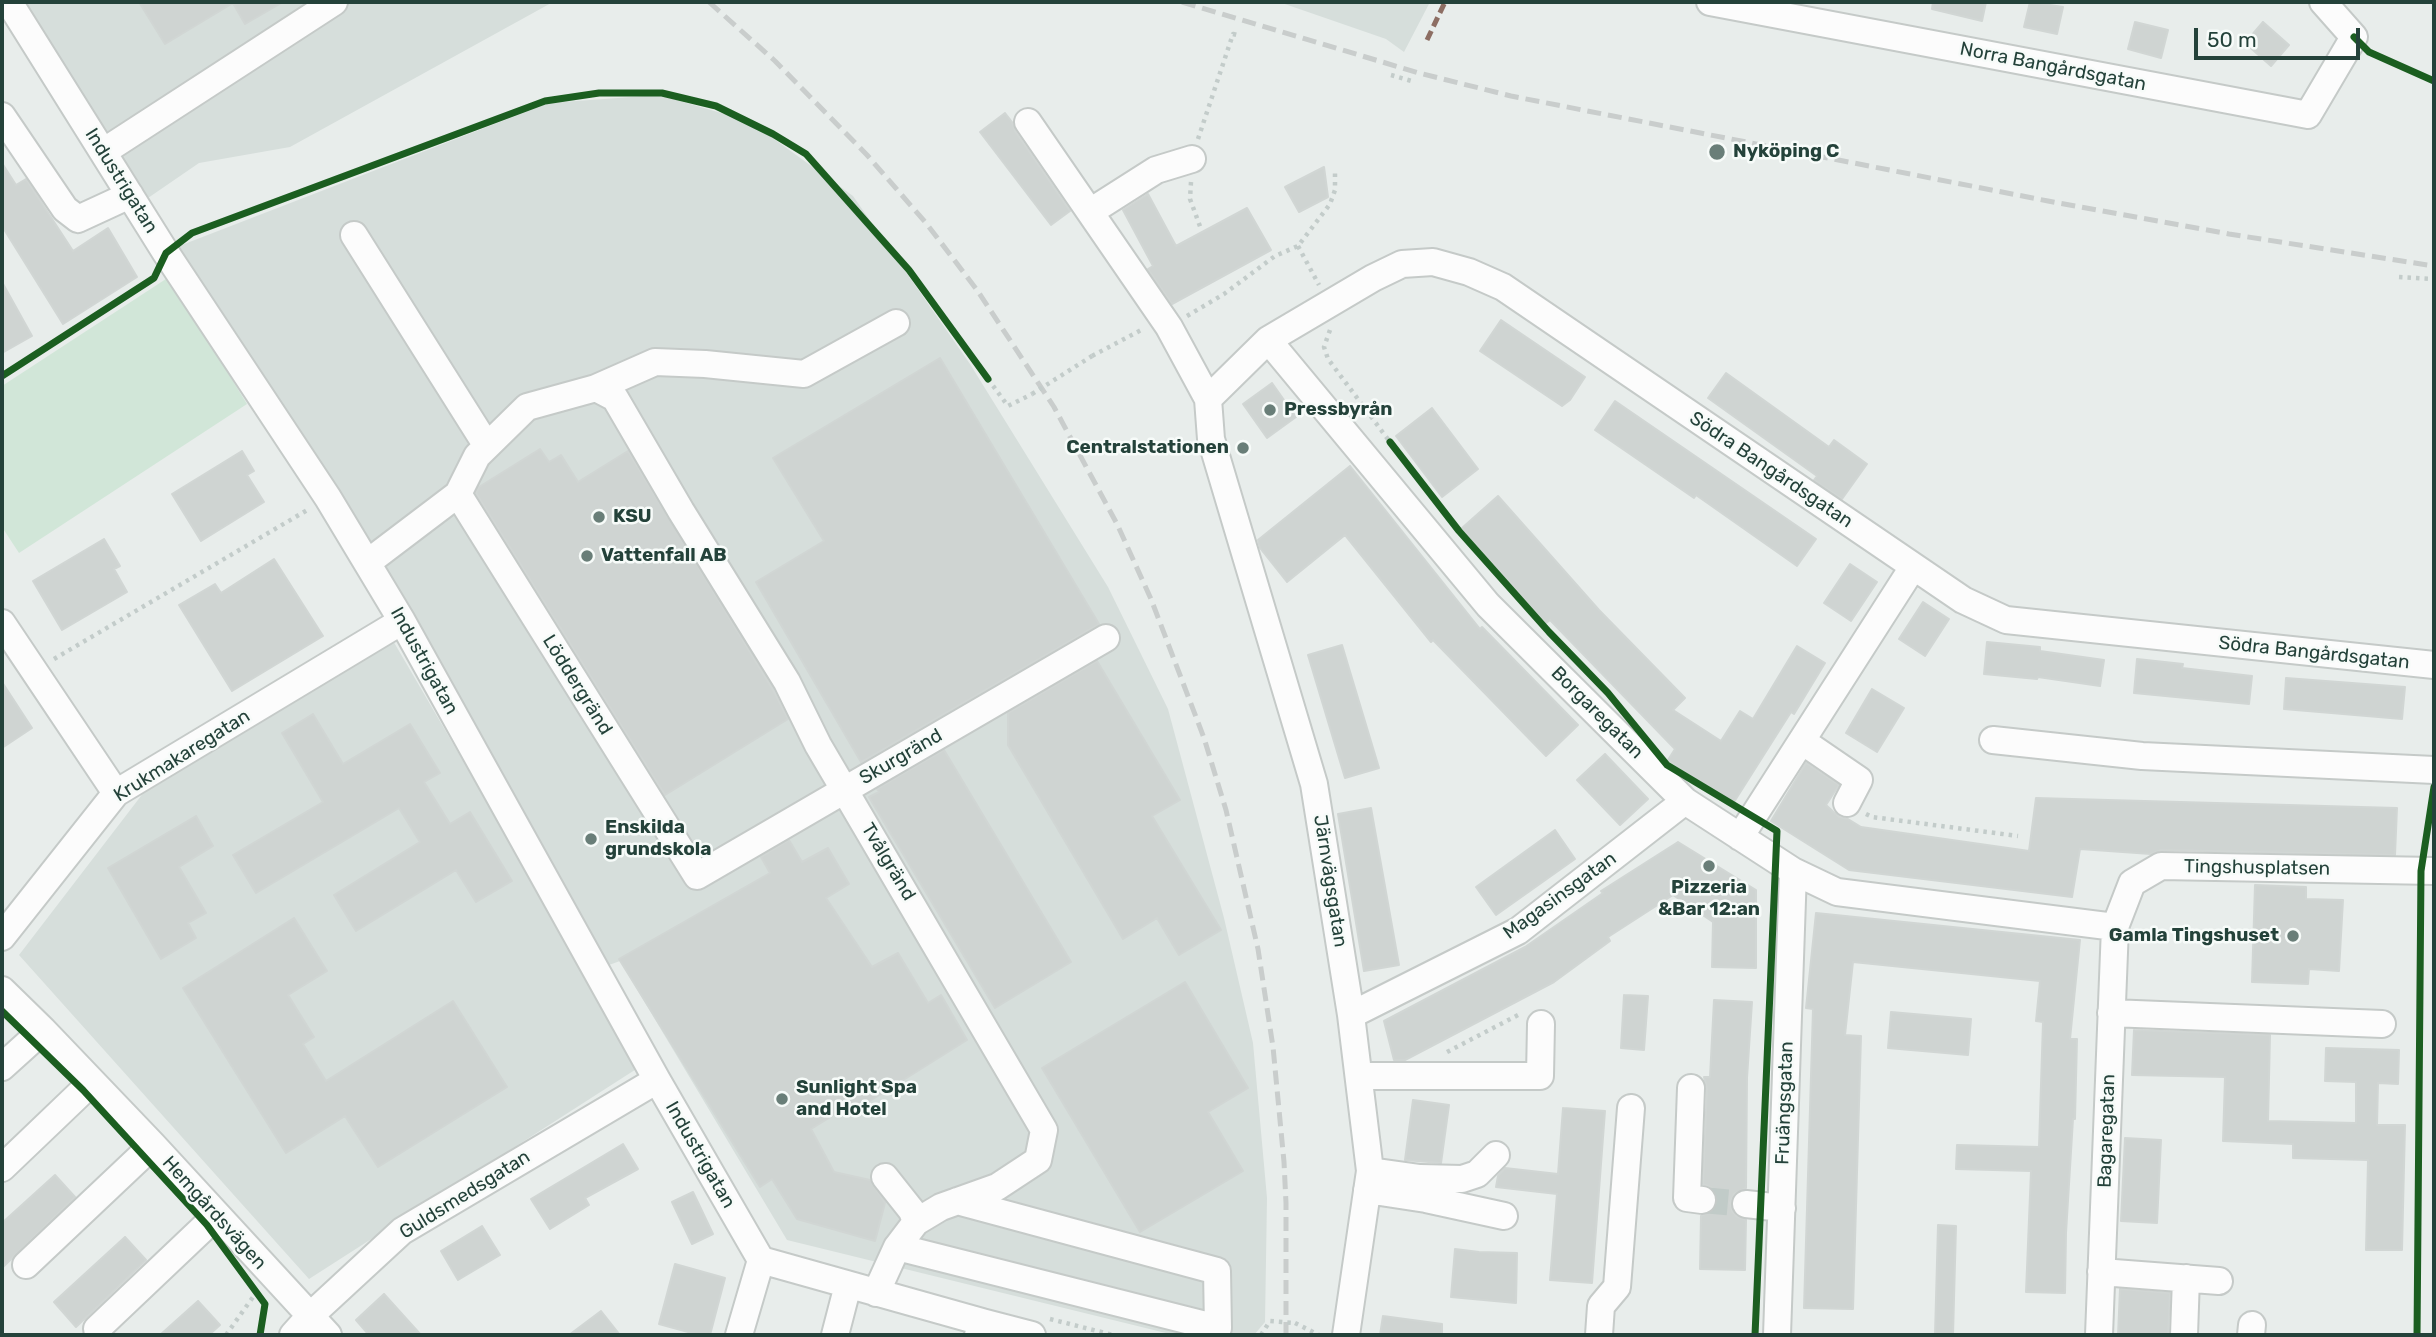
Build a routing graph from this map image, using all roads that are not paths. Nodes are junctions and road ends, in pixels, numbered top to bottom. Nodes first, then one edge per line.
1 (334, 2) edge
2 (1710, 2) edge
3 (2323, 2) edge
4 (7, 7) edge
5 (2, 116) edge
6 (1028, 122) dead end
7 (103, 152) junction
8 (1192, 159) road end
9 (130, 195) junction
10 (1090, 212) junction
11 (354, 235) dead end
12 (896, 323) dead end
13 (1268, 340) junction
14 (596, 388) junction
15 (1208, 399) junction
16 (487, 446) junction
17 (458, 494) junction
18 (367, 563) junction
19 (1913, 567) junction
20 (402, 621) junction
21 (2, 622) edge
22 (1106, 638) dead end
23 (2434, 665) edge
24 (1993, 740) dead end
25 (1802, 741) junction
26 (2434, 770) edge
27 (845, 790) junction
28 (116, 793) junction
29 (1685, 802) junction
30 (1847, 803) road end
31 (1740, 837) junction
32 (1793, 871) junction
33 (2434, 871) edge
34 (697, 876) joint
35 (2115, 927) junction
36 (2, 937) edge
37 (2, 990) edge
38 (2111, 1013) junction
39 (1351, 1015) junction
40 (1533, 1018) road end
41 (2382, 1024) dead end
42 (43, 1030) junction
43 (2, 1067) edge
44 (1360, 1076) junction
45 (657, 1080) junction
46 (92, 1082) junction
47 (1691, 1088) dead end
48 (1631, 1108) dead end
49 (153, 1145) junction
50 (1496, 1155) dead end
51 (2, 1168) edge
52 (886, 1177) dead end
53 (1368, 1181) junction
54 (1702, 1200) dead end
55 (957, 1201) junction
56 (1746, 1204) tunnel mouth
57 (1782, 1208) junction
58 (216, 1216) junction
59 (1504, 1216) dead end
60 (916, 1222) junction
61 (897, 1247) junction
62 (761, 1260) junction
63 (26, 1265) dead end
64 (2101, 1272) junction
65 (2186, 1279) junction
66 (2219, 1281) dead end
67 (848, 1285) junction
68 (876, 1293) junction
69 (301, 1326) edge
70 (97, 1329) dead end
71 (980, 1329) edge
72 (328, 1335) edge
73 (739, 1335) edge
74 (835, 1335) edge
75 (1032, 1335) edge
76 (1346, 1335) edge
77 (1599, 1335) edge
78 (1777, 1335) edge
79 (2099, 1335) edge
80 (2184, 1335) edge

1 - 7 street
2 - 3 street, Norra Bangårdsgatan
4 - 7 street, Industrigatan
5 - 9 street
6 - 10 street
7 - 9 street, Industrigatan
8 - 10 street
9 - 18 street, Industrigatan
10 - 15 street
11 - 16 street
12 - 14 street
13 - 15 street, Södra Bangårdsgatan
13 - 19 street, Södra Bangårdsgatan
13 - 29 street, Borgaregatan
14 - 16 street
14 - 27 street, Tvålgränd
15 - 39 street, Järnvägsgatan
16 - 17 street
17 - 18 street
17 - 34 street, Löddergränd
18 - 20 street, Industrigatan
19 - 23 street, Södra Bangårdsgatan
19 - 25 street
20 - 28 street, Krukmakaregatan
20 - 45 street, Industrigatan
21 - 28 street
22 - 27 street, Skurgränd
24 - 26 street
25 - 30 street
25 - 31 street
27 - 34 street, Skurgränd
27 - 55 street, Tvålgränd
28 - 36 street, Krukmakaregatan
29 - 31 street, Borgaregatan
29 - 39 street, Magasinsgatan
31 - 32 street, Borgaregatan
32 - 35 street, Borgaregatan
32 - 57 street, Fruängsgatan
33 - 35 street, Tingshusplatsen
35 - 38 street, Bagaregatan
37 - 42 street, Hemgårdsvägen
38 - 41 street
38 - 64 street, Bagaregatan
39 - 44 street, Järnvägsgatan
40 - 44 street
42 - 43 street
42 - 46 street, Hemgårdsvägen
44 - 53 street, Järnvägsgatan
45 - 62 street, Industrigatan
45 - 69 street, Guldsmedsgatan
46 - 49 street, Hemgårdsvägen
46 - 51 street
47 - 54 street
48 - 77 street
49 - 58 street, Hemgårdsvägen
49 - 63 street
50 - 53 street
52 - 60 street
53 - 59 street
53 - 76 street, Järnvägsgatan
55 - 60 street, Tvålgränd
55 - 61 street
56 - 57 street
57 - 78 street, Fruängsgatan
58 - 69 street, Hemgårdsvägen
58 - 70 street
60 - 61 street, Tvålgränd
61 - 68 street, Tvålgränd
62 - 67 street
62 - 73 street
64 - 65 street
64 - 79 street, Bagaregatan
65 - 66 street
65 - 80 street
67 - 68 street
67 - 74 street
68 - 71 street
69 - 72 street, Hemgårdsvägen
71 - 75 street

